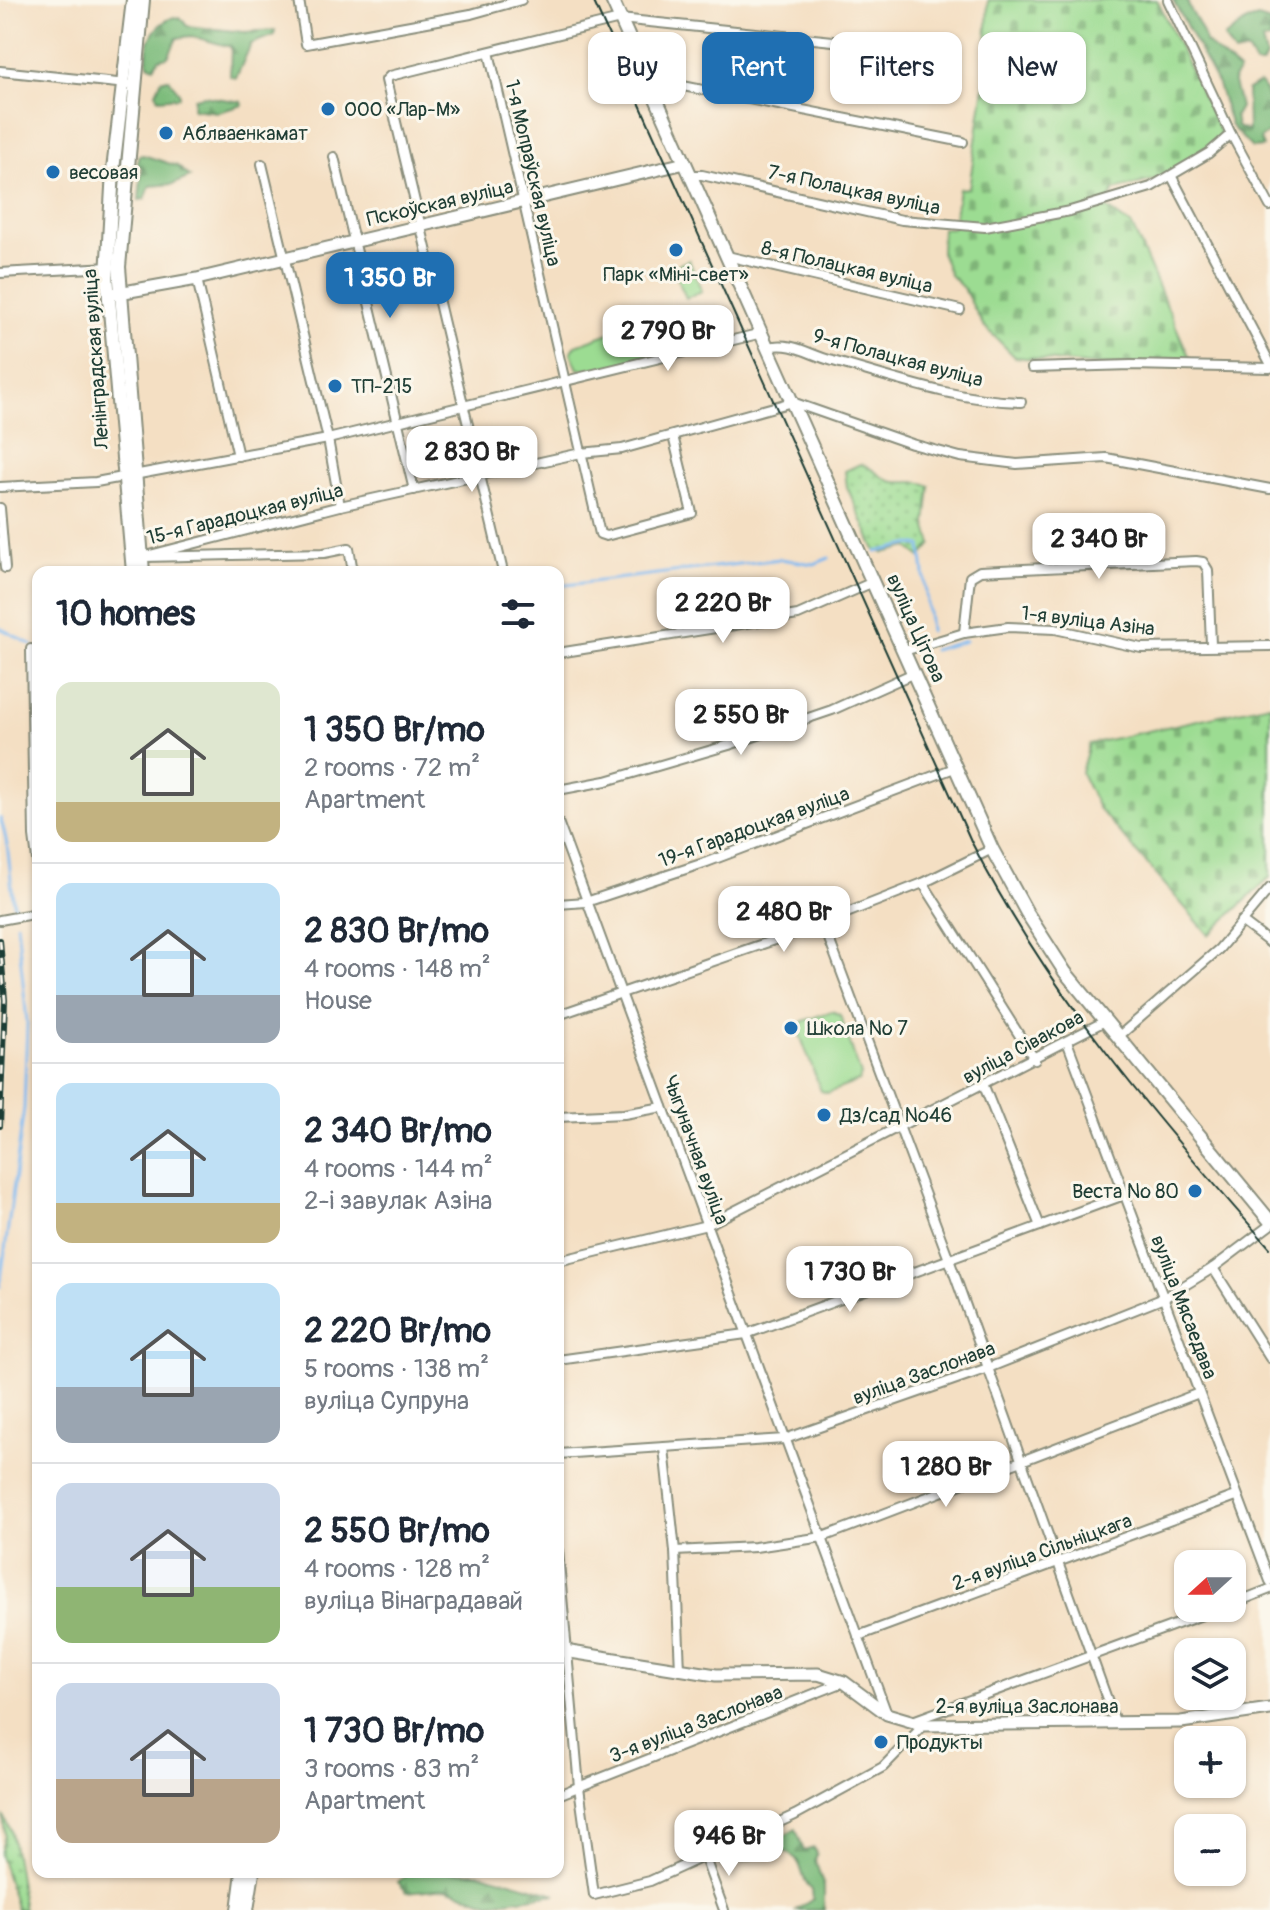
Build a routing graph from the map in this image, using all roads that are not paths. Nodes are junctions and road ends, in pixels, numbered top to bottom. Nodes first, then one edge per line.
1 (133, 0) edge
2 (143, 0) edge
3 (299, 0) edge
4 (521, 0) edge
5 (612, 0) edge
6 (1168, 0) edge
7 (620, 19) junction
8 (626, 32) edge
9 (830, 41) edge
10 (489, 52) junction
11 (0, 71) edge
12 (686, 87) edge
13 (128, 88) junction
14 (658, 104) edge
15 (1231, 134) junction
16 (963, 142) dead end
17 (334, 157) dead end
18 (262, 164) dead end
19 (687, 169) junction
20 (1172, 177) junction
21 (523, 202) junction
22 (1270, 206) edge
23 (421, 227) junction
24 (354, 242) junction
25 (727, 256) junction
26 (286, 258) junction
27 (113, 267) junction
28 (0, 273) edge
29 (197, 279) junction
30 (115, 294) junction
31 (960, 310) dead end
32 (762, 333) junction
33 (768, 347) junction
34 (1270, 365) edge
35 (1032, 368) dead end
36 (566, 380) junction
37 (792, 402) junction
38 (1021, 402) dead end
39 (463, 408) junction
40 (398, 422) junction
41 (673, 436) junction
42 (328, 439) junction
43 (581, 453) junction
44 (238, 456) junction
45 (480, 476) junction
46 (130, 477) junction
47 (0, 487) edge
48 (1270, 489) edge
49 (414, 490) junction
50 (340, 506) junction
51 (0, 508) edge
52 (137, 557) junction
53 (135, 566) edge
54 (141, 566) edge
55 (352, 566) edge
56 (502, 566) edge
57 (5, 568) dead end
58 (873, 582) junction
59 (964, 633) junction
60 (1211, 645) junction
61 (1270, 646) edge
62 (31, 649) dead end
63 (904, 651) junction
64 (564, 652) edge
65 (914, 673) junction
66 (32, 711) edge
67 (957, 767) junction
68 (564, 789) edge
69 (564, 839) edge
70 (992, 849) junction
71 (923, 883) junction
72 (1270, 888) edge
73 (586, 902) junction
74 (564, 904) edge
75 (32, 914) edge
76 (0, 920) edge
77 (1241, 921) junction
78 (823, 923) junction
79 (1270, 943) edge
80 (621, 995) junction
81 (564, 1013) edge
82 (1105, 1021) junction
83 (1118, 1037) junction
84 (1068, 1044) junction
85 (1035, 1060) junction
86 (984, 1086) junction
87 (663, 1107) junction
88 (564, 1117) edge
89 (899, 1129) junction
90 (1124, 1195) junction
91 (1270, 1223) edge
92 (707, 1225) junction
93 (1040, 1226) junction
94 (564, 1260) edge
95 (950, 1262) junction
96 (1213, 1268) junction
97 (1164, 1298) junction
98 (746, 1334) junction
99 (1270, 1358) edge
100 (564, 1359) edge
101 (988, 1368) junction
102 (1199, 1393) junction
103 (785, 1439) junction
104 (664, 1448) junction
105 (564, 1454) edge
106 (1022, 1463) junction
107 (1236, 1496) junction
108 (823, 1537) junction
109 (675, 1551) junction
110 (1057, 1565) junction
111 (1270, 1581) edge
112 (1270, 1589) edge
113 (1246, 1598) edge
114 (1184, 1622) edge
115 (858, 1636) junction
116 (564, 1650) edge
117 (1092, 1657) junction
118 (564, 1659) edge
119 (680, 1670) junction
120 (844, 1682) junction
121 (1270, 1709) edge
122 (887, 1714) junction
123 (909, 1722) junction
124 (1116, 1724) junction
125 (924, 1725) junction
126 (579, 1787) junction
127 (564, 1793) edge
128 (705, 1858) junction
129 (242, 1878) edge
130 (252, 1878) edge
131 (238, 1910) edge
132 (247, 1910) edge
133 (724, 1910) edge

1 - 13 main road, Ленінградская вуліца
2 - 13 main road, Ленінградская вуліца
3 - 4 street
5 - 7 main road, вуліца Цітова
6 - 15 street
7 - 8 main road, вуліца Цітова
7 - 9 street
7 - 10 street
10 - 21 street, 1-я Мопраўская вуліца
10 - 23 street
11 - 13 street
12 - 16 street
13 - 27 main road, Ленінградская вуліца
14 - 19 main road, вуліца Цітова
15 - 20 street, 7-я Полацкая вуліца
15 - 22 street
17 - 24 street
18 - 26 street
19 - 20 street, 7-я Полацкая вуліца
19 - 21 main road, Пскоўская вуліца
19 - 25 main road, вуліца Цітова
20 - 34 street
21 - 23 main road, Пскоўская вуліца
21 - 36 street, 1-я Мопраўская вуліца
23 - 24 main road, Пскоўская вуліца
23 - 39 street
24 - 26 main road, Пскоўская вуліца
24 - 40 street
25 - 31 street, 8-я Полацкая вуліца
25 - 32 main road, вуліца Цітова
26 - 29 main road, Пскоўская вуліца
26 - 42 street
27 - 28 street
27 - 30 main road, Ленінградская вуліца
29 - 30 main road, Пскоўская вуліца
29 - 44 street
30 - 46 main road, Ленінградская вуліца
32 - 33 main road, вуліца Цітова
32 - 36 street
33 - 37 main road, вуліца Цітова
33 - 38 street, 9-я Полацкая вуліца
34 - 35 street
36 - 39 street
36 - 43 street, 1-я Мопраўская вуліца
37 - 41 street, 15-я Гарадоцкая вуліца
37 - 48 street
37 - 58 main road, вуліца Цітова
39 - 40 street
39 - 45 street
40 - 42 street
40 - 49 street
41 - 43 street, 15-я Гарадоцкая вуліца
41 - 43 street, 1-я Мопраўская вуліца
42 - 44 street
42 - 50 street
43 - 45 street, 15-я Гарадоцкая вуліца
44 - 46 street
45 - 49 street, 15-я Гарадоцкая вуліца
45 - 56 street
46 - 47 street
46 - 52 main road, Ленінградская вуліца
49 - 50 street, 15-я Гарадоцкая вуліца
50 - 52 street, 15-я Гарадоцкая вуліца
51 - 57 street
52 - 53 main road, Ленінградская вуліца
52 - 54 main road, Ленінградская вуліца
52 - 55 street, 15-я Гарадоцкая вуліца
58 - 63 main road, вуліца Цітова
58 - 64 street
59 - 60 street, 1-я вуліца Азіна
59 - 60 street
59 - 63 street, 1-я вуліца Азіна
60 - 61 street, 1-я вуліца Азіна
62 - 66 street
63 - 65 main road, вуліца Цітова
65 - 67 main road, вуліца Цітова
65 - 68 street
67 - 70 main road, вуліца Цітова
67 - 73 street, 19-я Гарадоцкая вуліца
69 - 73 street, Чыгуначная вуліца
70 - 71 street
70 - 82 main road, вуліца Цітова
71 - 78 street
71 - 85 street
72 - 77 street
73 - 74 street, 19-я Гарадоцкая вуліца
73 - 80 street, Чыгуначная вуліца
75 - 76 street
77 - 79 street
77 - 83 street
78 - 80 street
78 - 89 street
80 - 81 street
80 - 87 street, Чыгуначная вуліца
82 - 83 main road, вуліца Цітова
82 - 84 street, вуліца Сівакова
83 - 91 main road, вуліца Цітова
84 - 85 street, вуліца Сівакова
84 - 90 street, вуліца Мясаедава
85 - 86 street, вуліца Сівакова
86 - 89 street, вуліца Сівакова
86 - 93 street
87 - 88 street
87 - 92 street, Чыгуначная вуліца
89 - 92 street, вуліца Сівакова
89 - 95 street
90 - 93 street
90 - 97 street, вуліца Мясаедава
91 - 96 street, вуліца Заслонава
92 - 94 street, вуліца Сівакова
92 - 98 street, Чыгуначная вуліца
93 - 95 street
95 - 98 street
95 - 101 street
96 - 97 street, вуліца Заслонава
96 - 99 street
97 - 101 street, вуліца Заслонава
97 - 102 street, вуліца Мясаедава
98 - 100 street
98 - 103 street, Чыгуначная вуліца
101 - 103 street, вуліца Заслонава
101 - 106 street
102 - 106 street
102 - 107 street, вуліца Мясаедава
103 - 104 street, вуліца Заслонава
103 - 108 street, Чыгуначная вуліца
104 - 105 street, вуліца Заслонава
104 - 109 street
106 - 108 street
106 - 110 street
107 - 110 street, 2-я вуліца Сільніцкага
107 - 111 street, вуліца Мясаедава
108 - 109 street
108 - 115 street, Чыгуначная вуліца
109 - 119 street
110 - 115 street, 2-я вуліца Сільніцкага
110 - 117 street
112 - 113 street
114 - 117 street
115 - 122 street, Чыгуначная вуліца
116 - 119 main road, 2-я вуліца Заслонава
117 - 123 street
117 - 124 street
118 - 126 street
119 - 120 main road, 2-я вуліца Заслонава
120 - 122 main road, 2-я вуліца Заслонава
120 - 126 street, 3-я вуліца Заслонава
121 - 124 main road, 2-я вуліца Заслонава
122 - 123 main road, 2-я вуліца Заслонава
123 - 125 main road, 2-я вуліца Заслонава
124 - 125 main road, 2-я вуліца Заслонава
125 - 128 street
126 - 127 street, 3-я вуліца Заслонава
126 - 128 street
128 - 133 street
129 - 131 main road
130 - 132 main road

